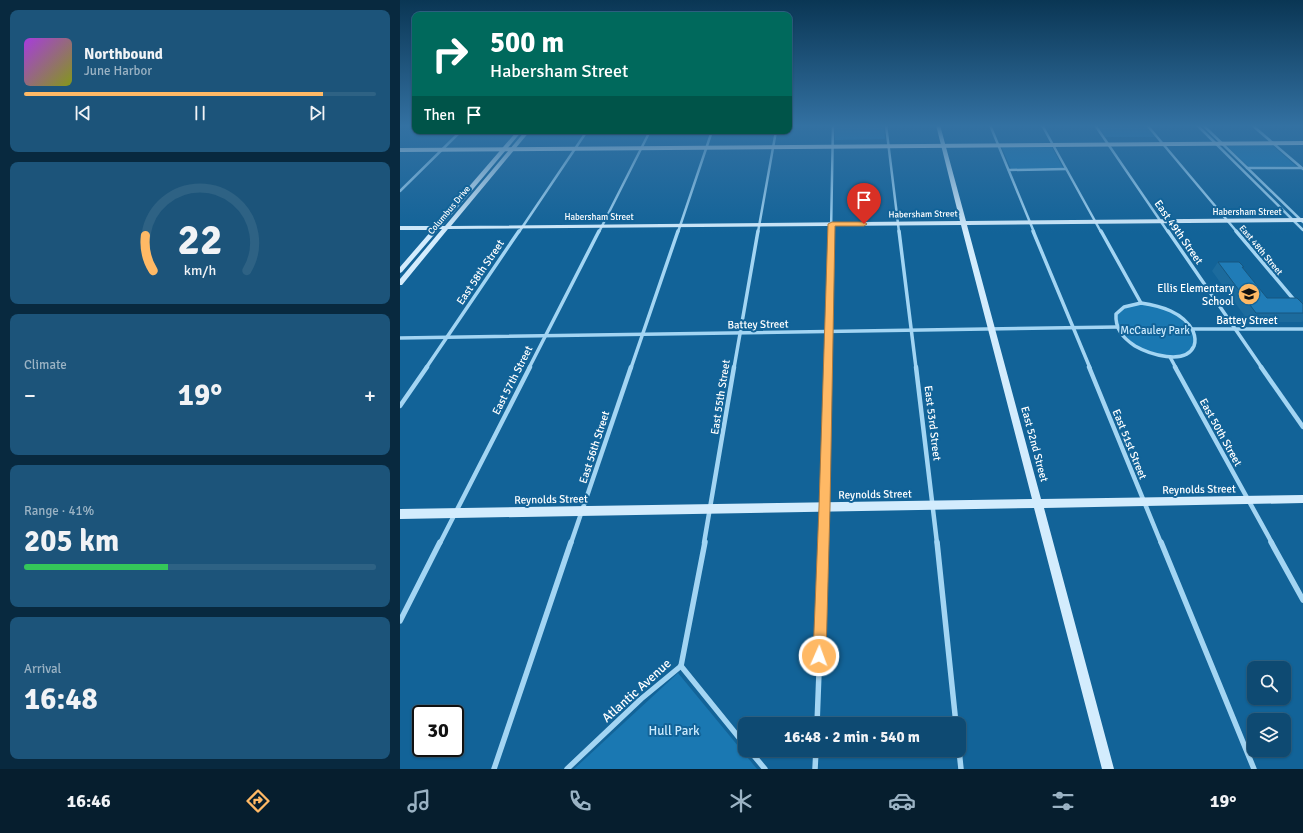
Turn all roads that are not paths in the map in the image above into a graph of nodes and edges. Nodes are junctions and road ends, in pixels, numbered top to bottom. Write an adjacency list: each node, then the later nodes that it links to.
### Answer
1 (431, 161): 22 (street)
2 (497, 161): 35 (street, Columbus Drive)
3 (499, 161): 36 (street, Columbus Drive)
4 (567, 161): 37 (street, East 58th Street)
5 (634, 161): 33 (street, East 57th Street)
6 (702, 161): 34 (street, East 56th Street)
7 (771, 161): 32 (street, East 55th Street)
8 (833, 161): 30 (street)
9 (890, 161): 31 (street, East 53rd Street)
10 (946, 161): 28 (street, East 52nd Street)
11 (1005, 161): 21 (street, East 51st Street)
12 (1061, 161): 19 (street)
13 (1120, 161): 24 (street, East 49th Street)
14 (1177, 161): 25 (street, East 48th Street)
15 (1235, 161): 23 (street)
16 (1239, 161): 18 (street)
17 (1292, 161): 20 (street)
18 (1247, 168): 20 (street); 26 (street)
19 (1066, 169): 21 (street); 27 (street)
20 (1302, 169)
21 (1009, 170): 29 (street, East 51st Street)
22 (400, 191)
23 (1293, 220): 25 (street, Habersham Street); 26 (street, Habersham Street); 39 (street)
24 (1162, 221): 25 (street, Habersham Street); 27 (street, Habersham Street); 48 (street, East 49th Street)
25 (1227, 221): 43 (street, East 48th Street)
26 (1302, 221)
27 (1096, 222): 29 (street, Habersham Street); 42 (street)
28 (963, 223): 29 (street, Habersham Street); 31 (street, Habersham Street); 47 (street, East 52nd Street)
29 (1029, 223): 45 (street, East 51st Street)
30 (832, 224): 31 (street, Habersham Street); 32 (street, Habersham Street); 51 (street)
31 (899, 224): 50 (street, East 53rd Street)
32 (759, 225): 34 (street, Habersham Street); 52 (street, East 55th Street)
33 (601, 226): 34 (street, Habersham Street); 37 (street, Habersham Street); 54 (street, East 57th Street)
34 (679, 226): 53 (street, East 56th Street)
35 (437, 227): 36 (street, Habersham Street); 38 (street, Habersham Street); 40 (street, Columbus Drive)
36 (447, 227): 37 (street, Habersham Street); 41 (street, Columbus Drive)
37 (522, 227): 56 (street, East 58th Street)
38 (400, 228)
39 (1303, 230)
40 (400, 271)
41 (400, 282)
42 (1141, 303): 44 (street); 46 (street)
43 (1298, 305)
44 (1117, 327): 45 (street, Battey Street); 57 (street)
45 (1072, 328): 47 (street, Battey Street); 62 (street, East 51st Street)
46 (1192, 328): 48 (street, Battey Street); 57 (street)
47 (992, 329): 50 (street, Battey Street); 63 (street, East 52nd Street)
48 (1235, 329): 49 (street, Battey Street); 59 (street, East 49th Street)
49 (1303, 329)
50 (911, 330): 51 (street, Battey Street); 64 (street, East 53rd Street)
51 (828, 332): 52 (street, Battey Street); 65 (street)
52 (740, 333): 53 (street, Battey Street); 66 (street, East 55th Street)
53 (642, 335): 54 (street, Battey Street); 67 (street, East 56th Street)
54 (545, 336): 56 (street, Battey Street); 68 (street, East 57th Street)
55 (400, 338): 56 (street, Battey Street)
56 (447, 338): 58 (street, East 58th Street)
57 (1170, 357): 61 (street, East 50th Street)
58 (400, 406)
59 (1303, 427)
60 (1303, 499): 61 (street, Reynolds Street)
61 (1248, 500): 62 (street, Reynolds Street); 70 (street, East 50th Street)
62 (1144, 502): 63 (street, Reynolds Street); 85 (street, East 51st Street)
63 (1038, 504): 64 (street, Reynolds Street); 84 (street, East 52nd Street)
64 (933, 505): 65 (street, Reynolds Street); 74 (street, East 53rd Street)
65 (825, 507): 66 (street, Reynolds Street); 73 (street)
66 (711, 509): 67 (street, Reynolds Street); 72 (street, East 55th Street)
67 (583, 510): 68 (street, Reynolds Street); 79 (street, East 56th Street)
68 (455, 513): 69 (street, Reynolds Street); 71 (street, East 57th Street)
69 (400, 514)
70 (1303, 600)
71 (400, 621)
72 (681, 666): 75 (street, Atlantic Avenue); 80 (street, Atlantic Avenue)
73 (817, 717)
74 (955, 717)
75 (738, 735)
76 (755, 757): 81 (street)
77 (816, 757): 82 (street)
78 (960, 757): 83 (street)
79 (494, 769)
80 (567, 769)
81 (765, 769)
82 (815, 769)
83 (961, 769)
84 (1108, 769)
85 (1254, 769)

